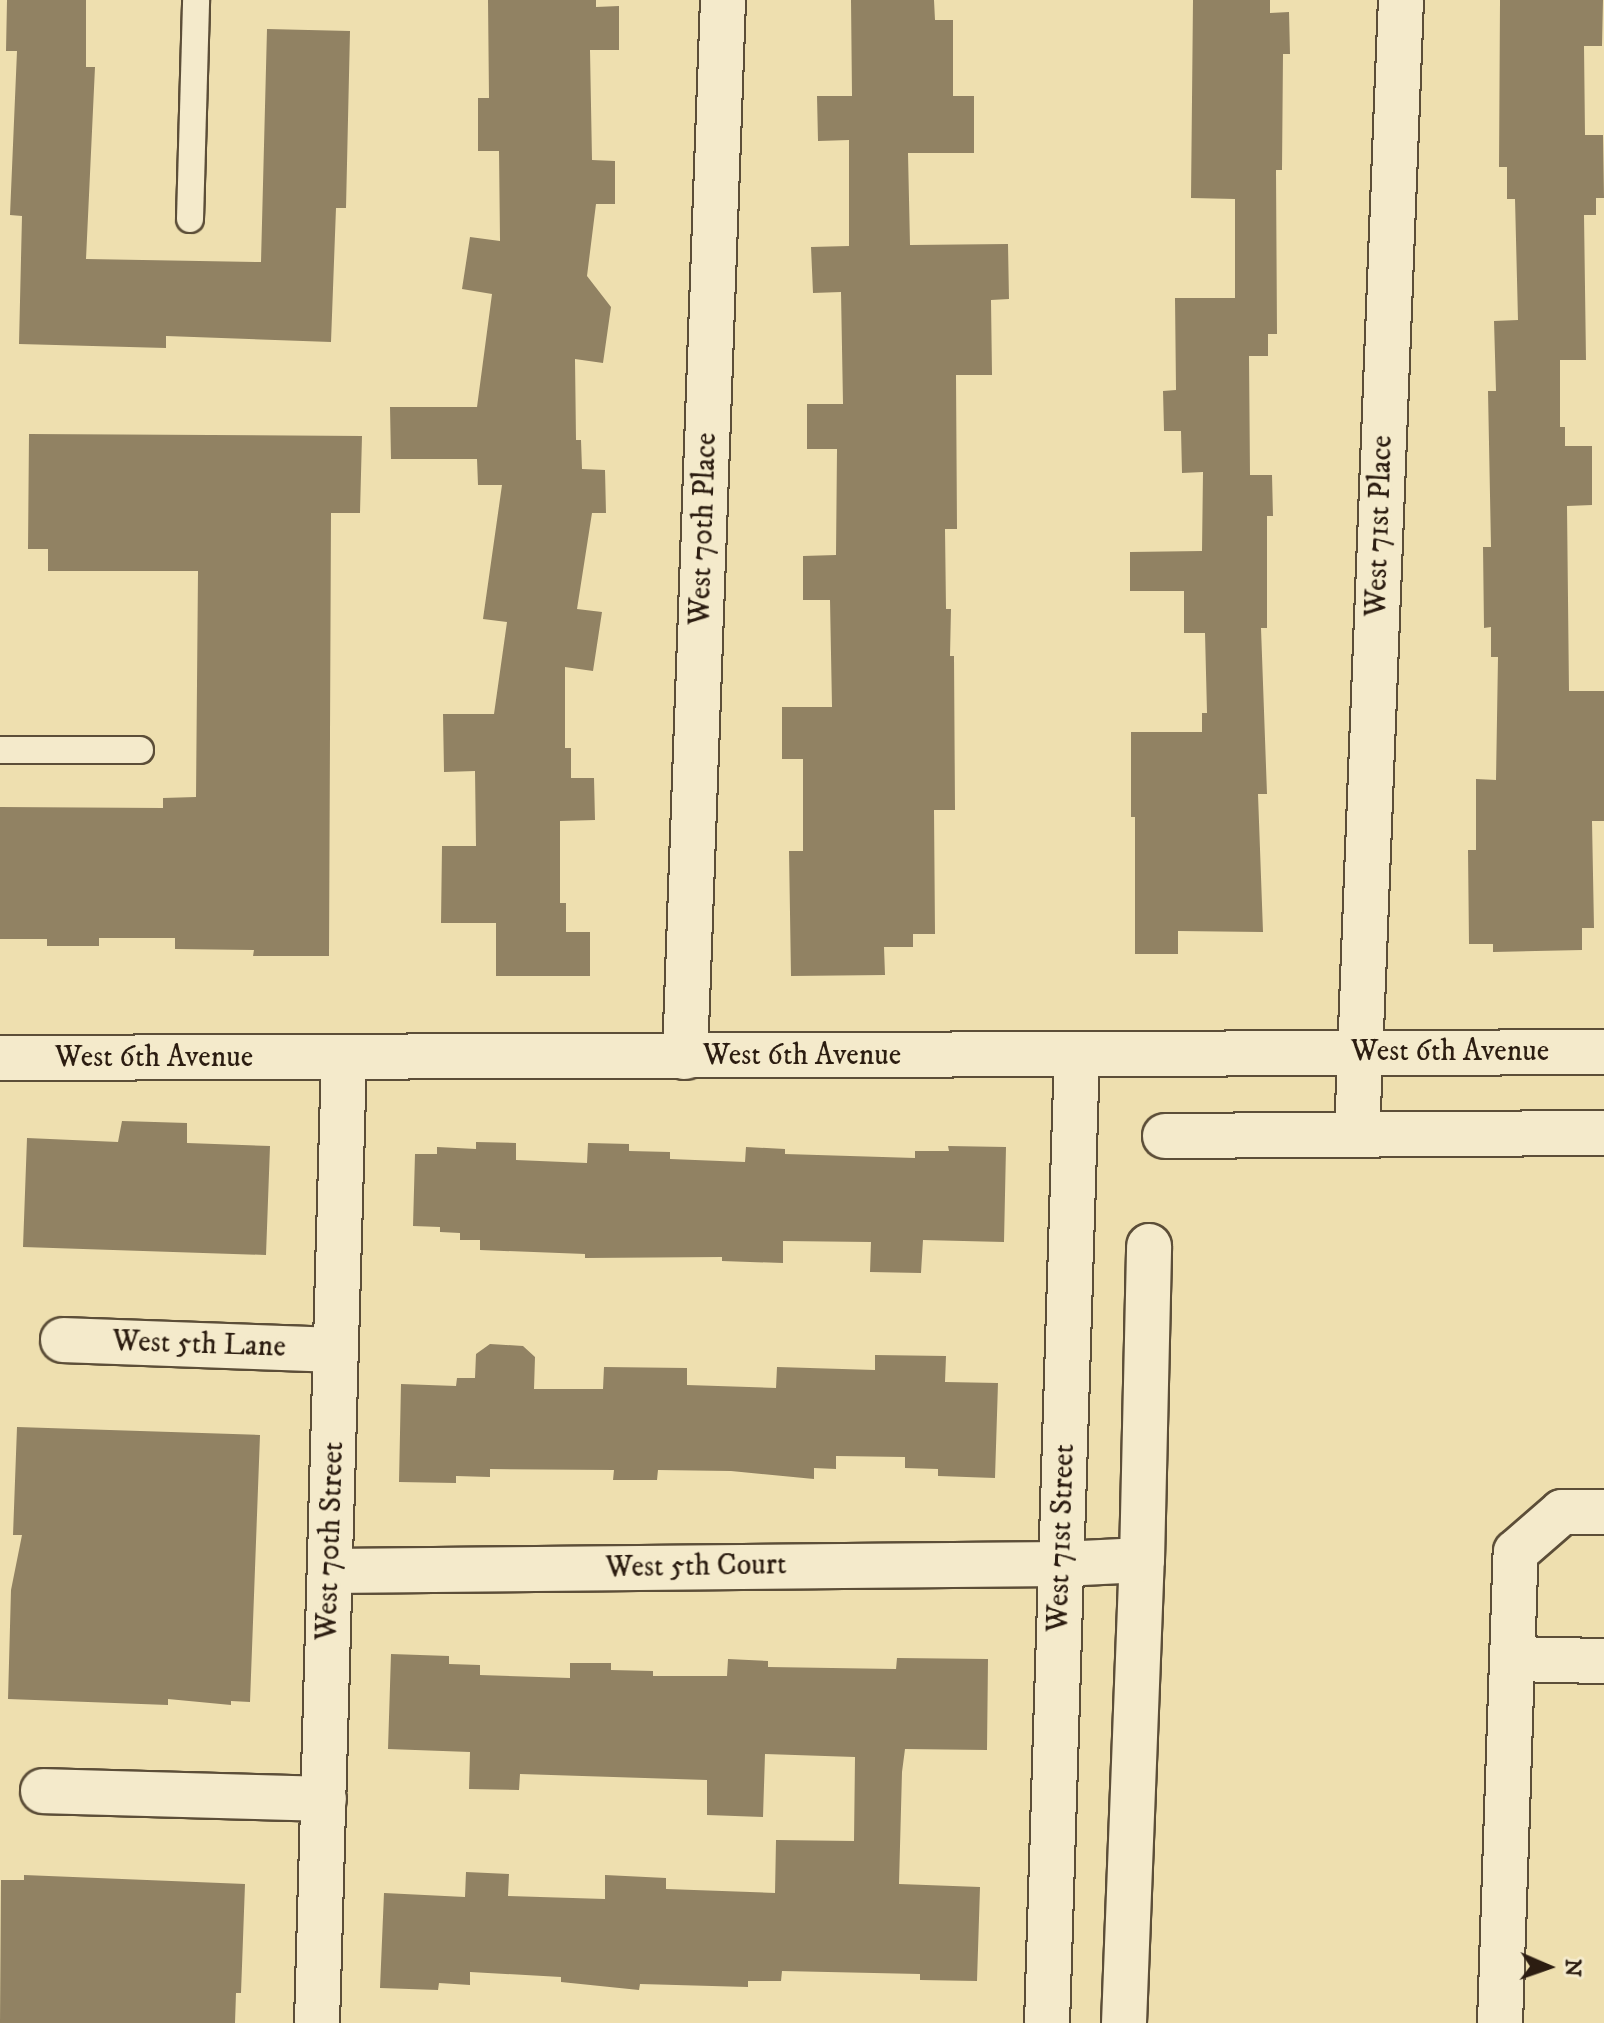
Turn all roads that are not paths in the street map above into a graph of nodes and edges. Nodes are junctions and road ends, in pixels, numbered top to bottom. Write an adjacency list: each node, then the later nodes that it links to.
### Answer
1 (196, 0): 4 (lane)
2 (723, 0): 10 (street, West 70th Place)
3 (1401, 0): 7 (street, West 71st Place)
4 (190, 219)
5 (0, 750): 6 (lane)
6 (140, 750)
7 (1360, 1052): 8 (street, West 6th Avenue); 9 (street, West 6th Avenue); 14 (street, West 71st Place)
8 (1604, 1052)
9 (1077, 1054): 10 (street, West 6th Avenue); 21 (street, West 71st Street)
10 (685, 1057): 12 (street, West 6th Avenue)
11 (0, 1058): 12 (street, West 6th Avenue)
12 (344, 1059): 18 (street, West 70th Street)
13 (1604, 1133): 14 (street)
14 (1357, 1134): 15 (street)
15 (1165, 1136)
16 (1149, 1246): 20 (street)
17 (63, 1340): 18 (street, West 5th Lane)
18 (336, 1350): 22 (street, West 70th Street)
19 (1604, 1512): 23 (street)
20 (1142, 1560): 21 (street, West 5th Court); 29 (street)
21 (1062, 1564): 22 (street, West 5th Court); 28 (street, West 71st Street)
22 (330, 1571): 26 (street, West 70th Street)
23 (1513, 1659): 24 (street); 30 (street)
24 (1604, 1661)
25 (43, 1791): 26 (street)
26 (324, 1799): 27 (street, West 70th Street)
27 (317, 2023)
28 (1047, 2023)
29 (1124, 2023)
30 (1500, 2023)

